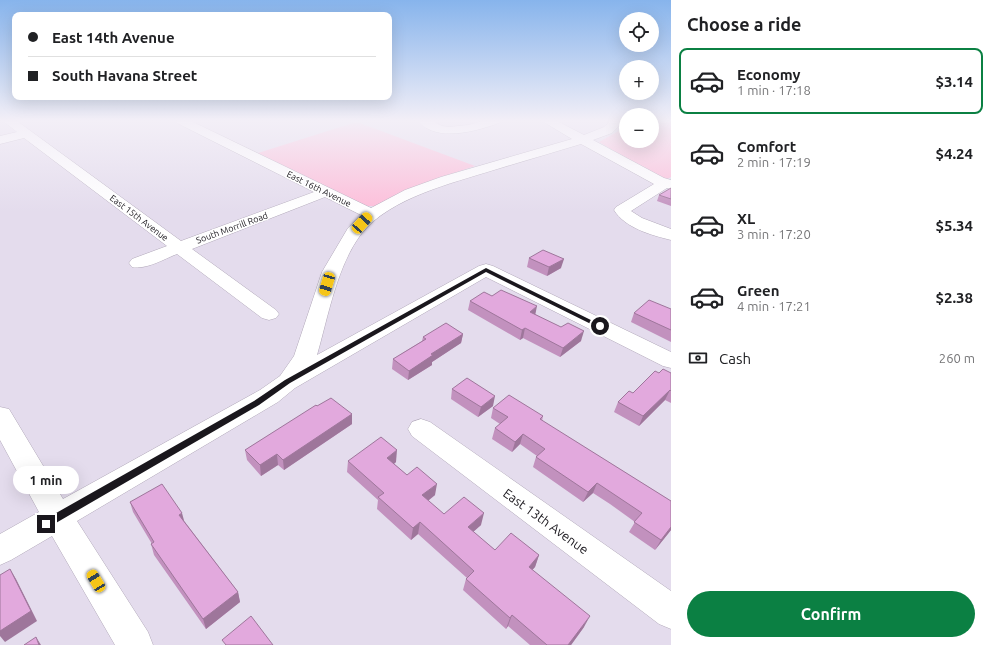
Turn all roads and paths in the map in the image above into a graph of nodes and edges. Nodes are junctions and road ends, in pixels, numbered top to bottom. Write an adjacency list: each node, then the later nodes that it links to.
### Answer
1 (49, 151): 9 (street, East 15th Avenue)
2 (242, 151): 6 (street, East 16th Avenue)
3 (543, 151): 7 (street)
4 (606, 151): 5 (street)
5 (668, 184): 8 (street)
6 (326, 192): 7 (street, East 16th Avenue); 9 (street, South Morrill Road)
7 (371, 214): 13 (street)
8 (671, 235)
9 (178, 248): 10 (street, South Morrill Road); 11 (street, East 15th Avenue)
10 (138, 263)
11 (269, 314)
12 (671, 361): 13 (street)
13 (287, 382): 16 (street)
14 (0, 416): 16 (street)
15 (421, 429): 18 (street, East 13th Avenue)
16 (57, 517): 17 (street); 19 (street)
17 (0, 550)
18 (671, 612)
19 (135, 645)

